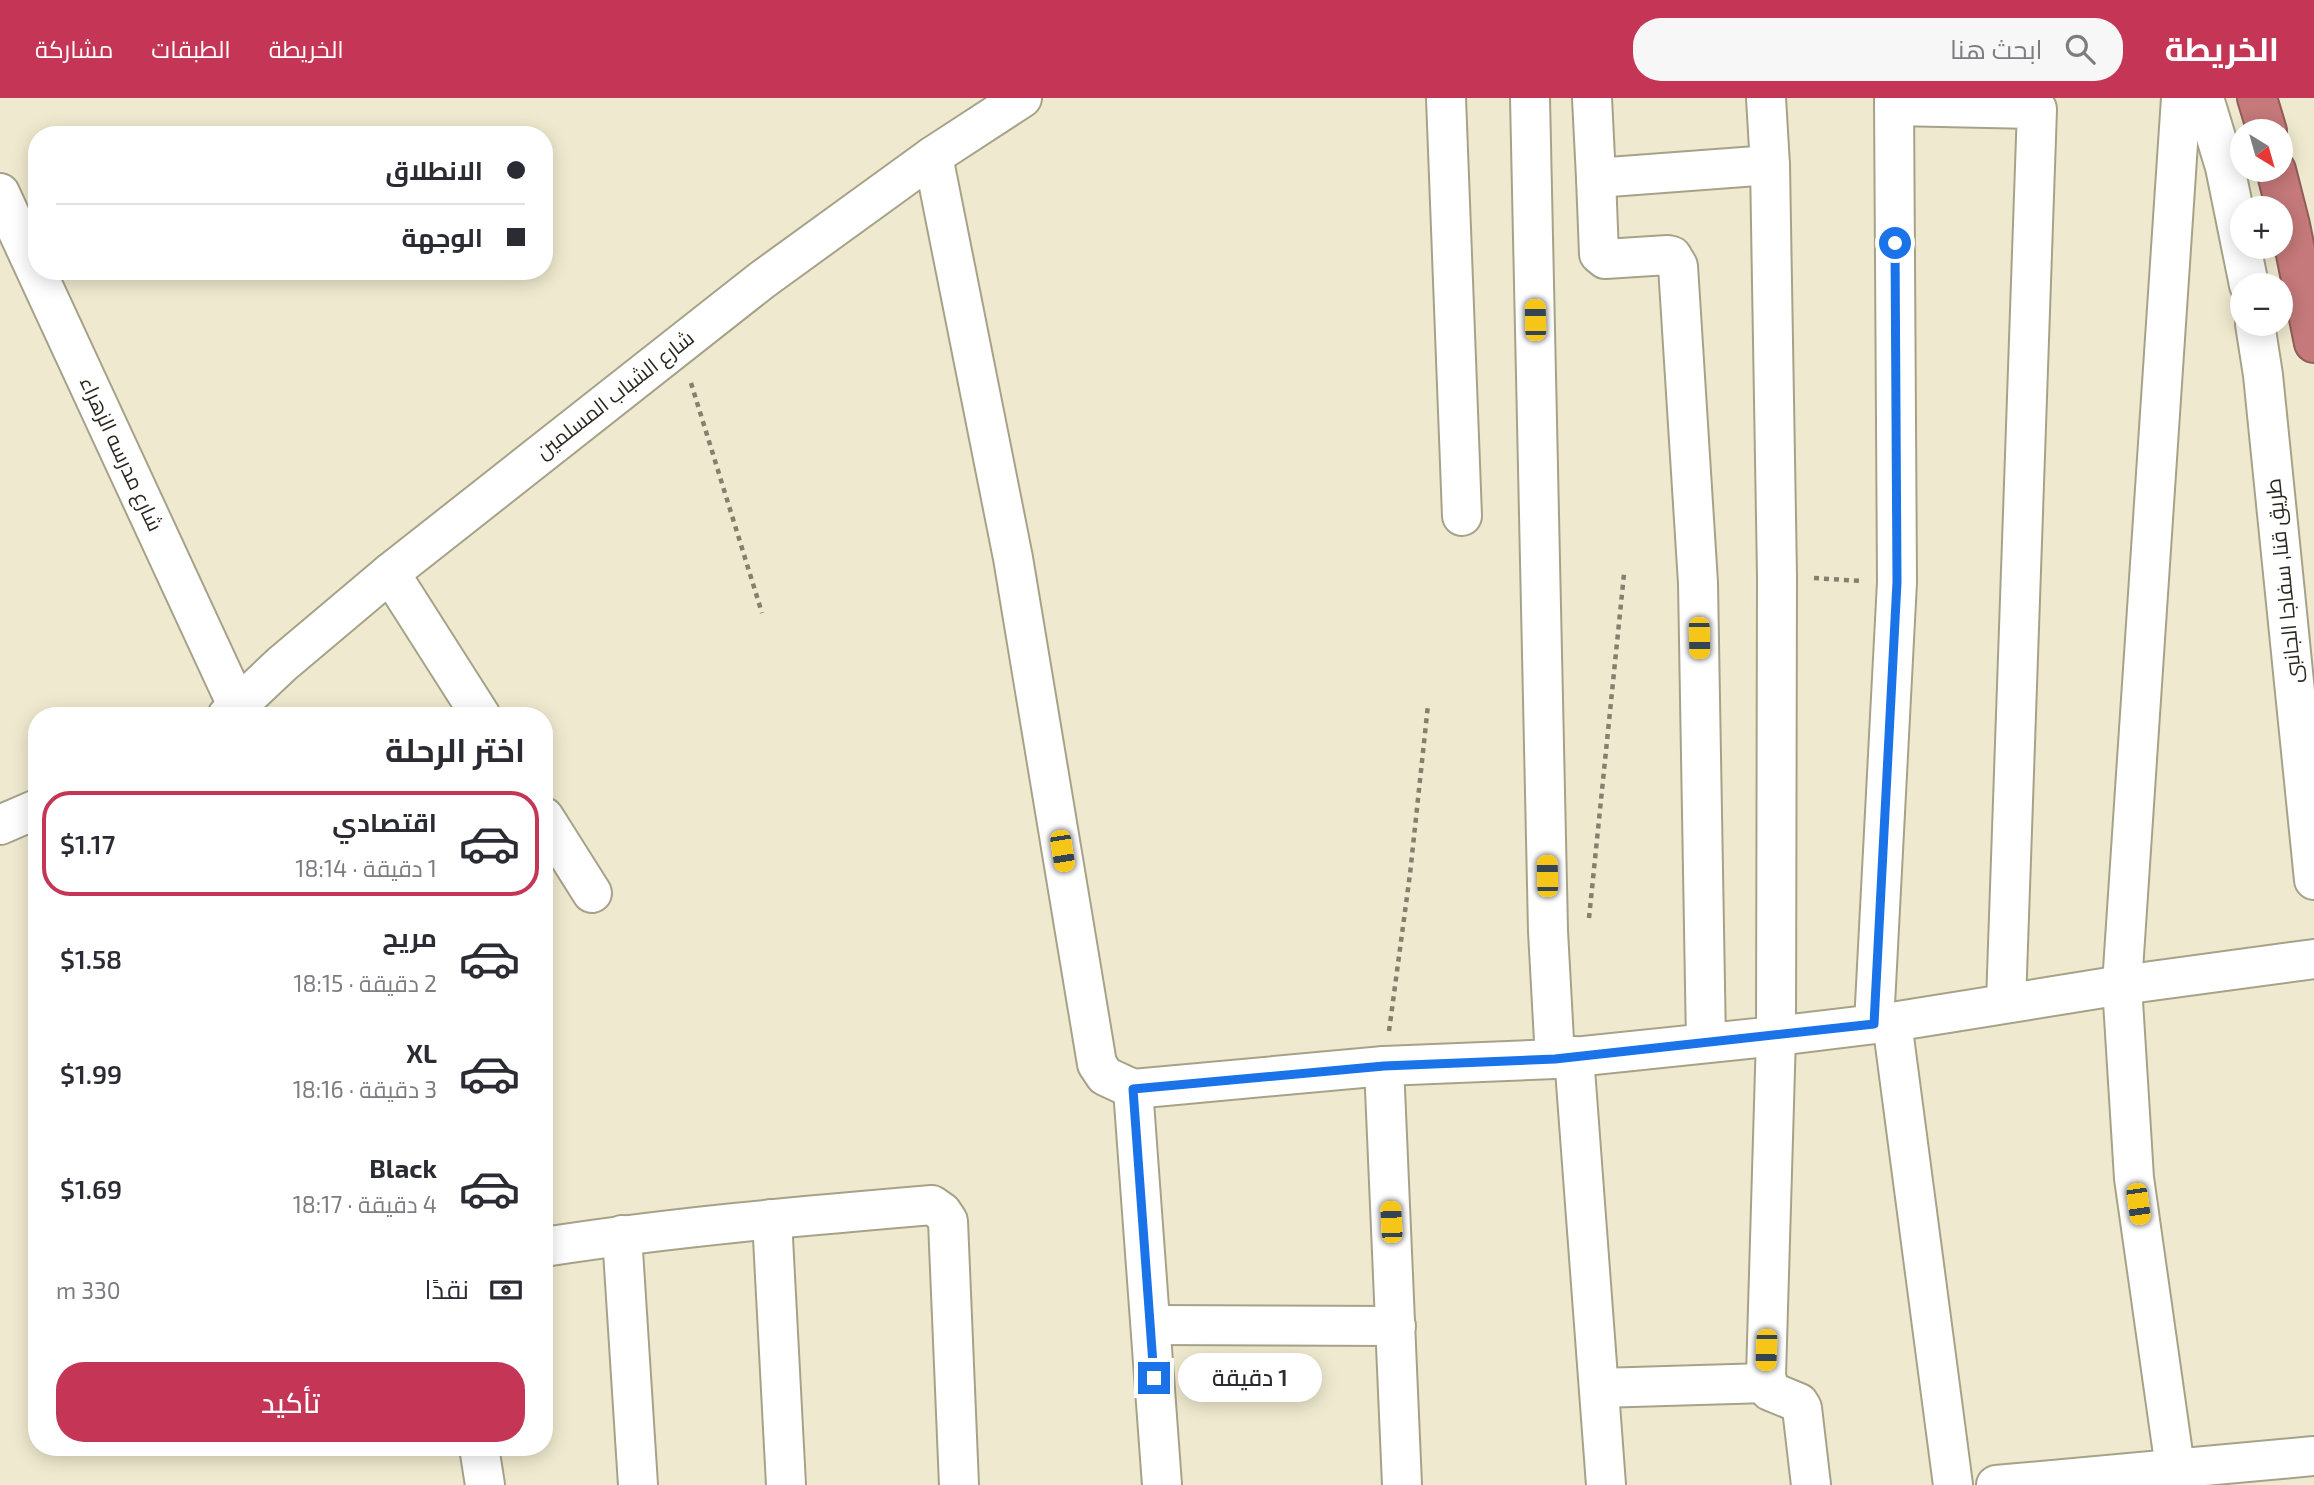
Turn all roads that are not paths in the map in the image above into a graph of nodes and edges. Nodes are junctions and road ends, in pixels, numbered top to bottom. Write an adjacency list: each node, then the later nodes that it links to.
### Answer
1 (1022, 98): 12 (street, شارع الشباب المسلمين)
2 (1446, 98): 22 (street)
3 (1530, 98): 38 (street)
4 (1592, 98): 14 (street)
5 (1766, 98): 13 (street)
6 (2181, 98): 33 (street)
7 (2204, 98): 18 (street)
8 (2257, 98): 11 (highway)
9 (1894, 102): 10 (street); 35 (street)
10 (2037, 103): 34 (street)
11 (2263, 119)
12 (933, 156): 23 (street, شارع الشباب المسلمين); 40 (street)
13 (1770, 165): 14 (street); 36 (street)
14 (1596, 178): 37 (street)
15 (2279, 182): 21 (highway)
16 (0, 193): 17 (street, شارع مدرسه الزهراء)
17 (28, 255)
18 (2247, 273)
19 (39, 280): 24 (street, شارع مدرسه الزهراء)
20 (2257, 336): 30 (street, طريق قنا, سفاجا الجانبى)
21 (2314, 343)
22 (1462, 516)
23 (390, 573): 25 (street, شارع الشباب المسلمين); 26 (street)
24 (232, 707)
25 (241, 707)
26 (475, 707)
27 (28, 813): 28 (street)
28 (0, 825)
29 (553, 831): 31 (street)
30 (2314, 880)
31 (592, 893)
32 (2314, 959): 33 (street)
33 (2122, 985): 34 (street); 50 (street)
34 (2006, 1003): 35 (street)
35 (1883, 1023): 36 (street); 59 (street)
36 (1776, 1036): 37 (street); 46 (street)
37 (1706, 1043): 38 (street)
38 (1565, 1058): 39 (street); 47 (street)
39 (1384, 1066): 40 (street); 45 (street)
40 (1133, 1089): 44 (street)
41 (772, 1219): 42 (street); 53 (street); 54 (street)
42 (622, 1235): 43 (street); 52 (street)
43 (553, 1246)
44 (1151, 1325): 45 (street); 55 (street)
45 (1396, 1326): 56 (street)
46 (1767, 1383): 47 (street); 58 (street)
47 (1599, 1388): 57 (street)
48 (480, 1456): 51 (street)
49 (2314, 1456): 50 (street)
50 (2175, 1468): 60 (street)
51 (485, 1485)
52 (638, 1485)
53 (786, 1485)
54 (959, 1485)
55 (1161, 1485)
56 (1402, 1485)
57 (1606, 1485)
58 (1811, 1485)
59 (1953, 1485)
60 (1996, 1485)

